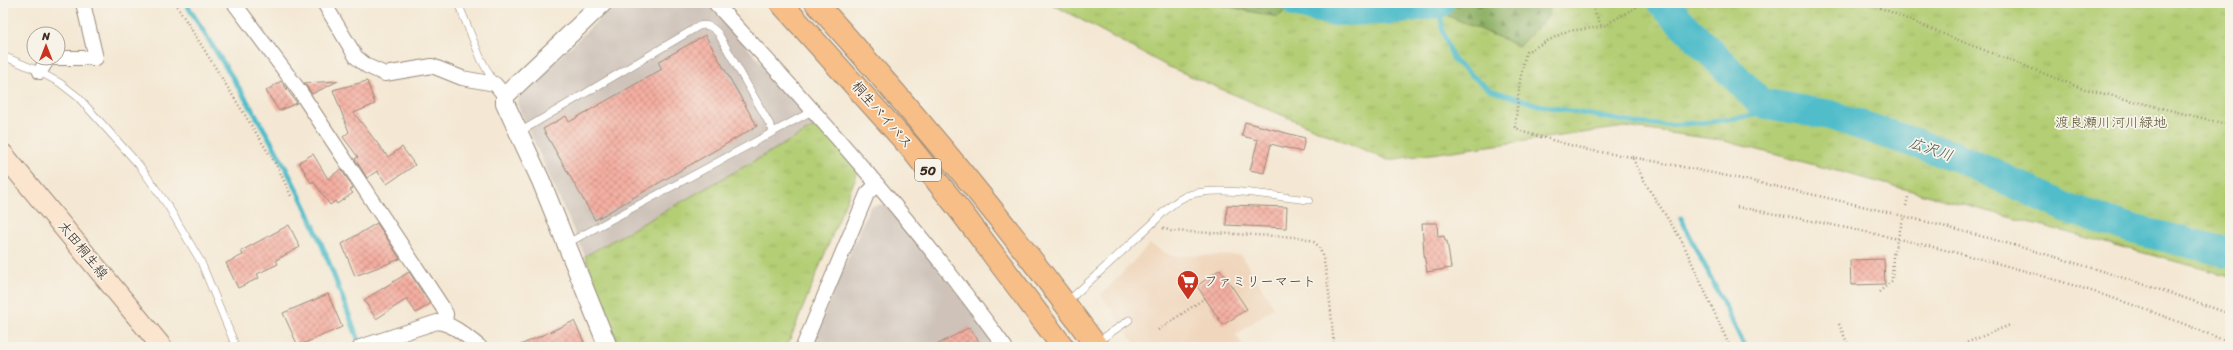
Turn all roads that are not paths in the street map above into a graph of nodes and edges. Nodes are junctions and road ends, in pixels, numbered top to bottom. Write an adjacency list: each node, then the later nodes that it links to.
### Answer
1 (83, 3): 10 (street)
2 (234, 3): 21 (street)
3 (324, 3): 11 (street)
4 (458, 3): 11 (lane)
5 (603, 3): 11 (street)
6 (715, 3): 12 (street)
7 (781, 3): 30 (highway, 桐生バイパス / 50)
8 (816, 3): 19 (highway, 桐生バイパス / 50)
9 (3, 56): 10 (lane)
10 (40, 72): 25 (lane)
11 (500, 90): 14 (street)
12 (814, 110): 13 (lane); 16 (street)
13 (774, 132): 14 (lane); 18 (lane)
14 (518, 133): 18 (street)
15 (3, 154): 24 (main road, 太田桐生線)
16 (877, 184): 28 (street); 29 (street)
17 (1309, 200): 19 (lane)
18 (566, 244): 27 (street)
19 (1064, 304): 23 (highway, 桐生バイパス / 50)
20 (1129, 320): 23 (lane)
21 (444, 323): 22 (street); 26 (street)
22 (368, 345)
23 (1096, 345)
24 (162, 347)
25 (236, 347)
26 (480, 347)
27 (608, 347)
28 (803, 347)
29 (1005, 347)
30 (1063, 347)

